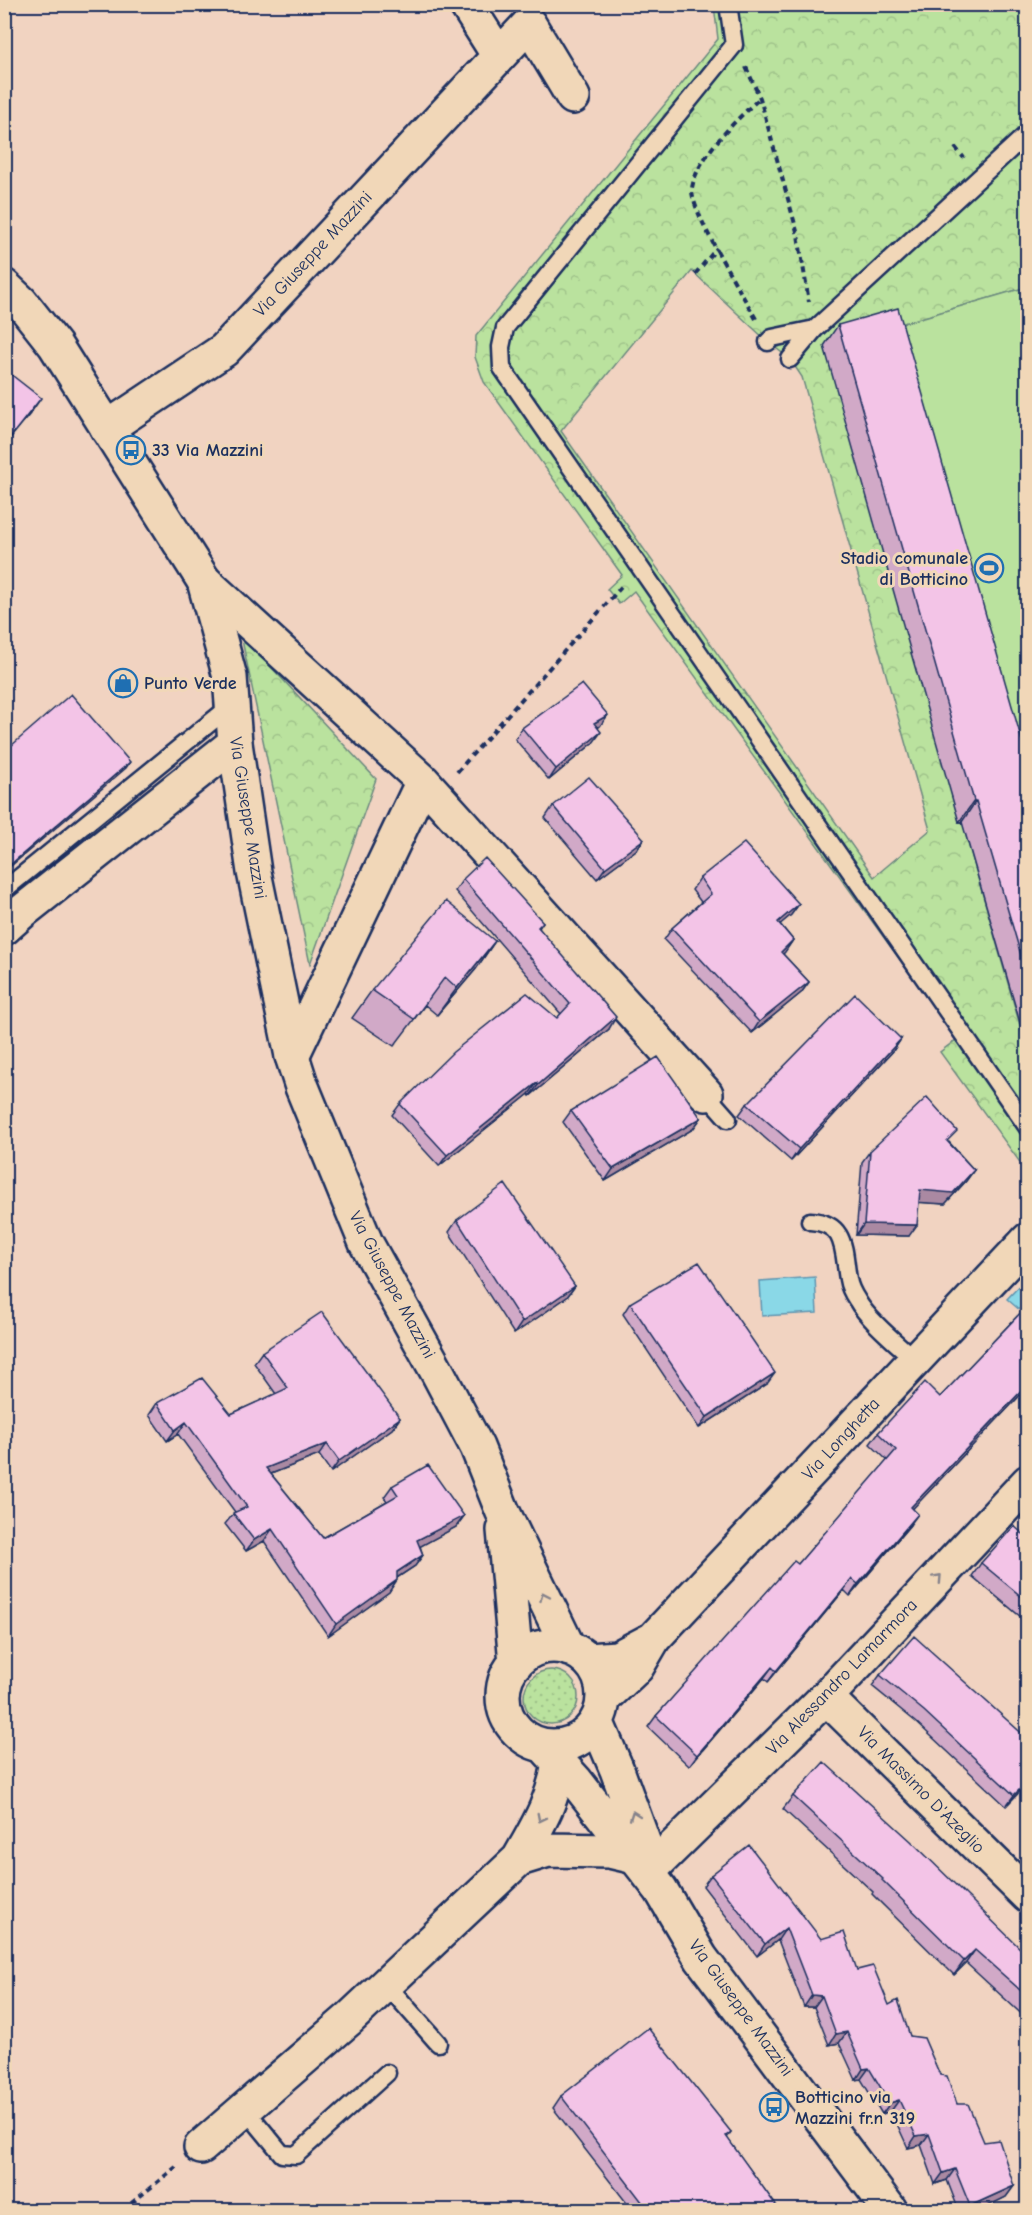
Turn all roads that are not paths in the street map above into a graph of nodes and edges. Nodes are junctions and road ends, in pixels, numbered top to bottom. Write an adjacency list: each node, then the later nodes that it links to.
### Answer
1 (466, 4): 3 (street)
2 (728, 4): 18 (lane)
3 (499, 56): 4 (street, Via Giuseppe Mazzini); 8 (street, Via Giuseppe Mazzini)
4 (573, 97)
5 (1028, 133): 7 (lane)
6 (4, 286): 8 (street, Via Giuseppe Mazzini)
7 (815, 329): 7 (lane)
8 (107, 428): 9 (street, Via Giuseppe Mazzini)
9 (204, 581): 10 (street, Via Giuseppe Mazzini); 12 (street, Via Giuseppe Mazzini)
10 (232, 705): 11 (street, Via Giuseppe Mazzini); 13 (lane)
11 (235, 743): 14 (street); 15 (street, Via Giuseppe Mazzini)
12 (430, 788): 15 (street); 16 (street, Via Giuseppe Mazzini)
13 (4, 890)
14 (4, 928)
15 (292, 1056): 23 (street, Via Giuseppe Mazzini)
16 (706, 1094): 17 (lane)
17 (728, 1119)
18 (1028, 1128)
19 (810, 1221): 21 (lane)
20 (1028, 1240): 21 (street, Via Longhetta)
21 (915, 1360): 24 (street, Via Longhetta)
22 (1023, 1497): 27 (street, Via Alessandro Lamarmora, one-way to 22)
23 (502, 1510): 25 (street, Via Giuseppe Mazzini, one-way to 23); 26 (street, Via Giuseppe Mazzini)
24 (654, 1638): 25 (street, Via Longhetta); 28 (street, Via Longhetta)
25 (579, 1654): 26 (street); 28 (street, Via Giuseppe Mazzini)
26 (516, 1663): 29 (street, Via Giuseppe Mazzini)
27 (826, 1697): 31 (street, Via Alessandro Lamarmora); 32 (street, Via Massimo D'Azeglio)
28 (600, 1710): 29 (street); 31 (street, Via Giuseppe Mazzini, one-way to 28)
29 (551, 1754): 30 (street, one-way to 30); 31 (street, Via Giuseppe Mazzini)
30 (519, 1859): 31 (street); 33 (street)
31 (650, 1871): 38 (street, Via Giuseppe Mazzini)
32 (1023, 1885)
33 (386, 1983): 34 (lane); 36 (street)
34 (438, 2043)
35 (387, 2073): 36 (lane)
36 (245, 2109): 37 (street)
37 (201, 2147)
38 (890, 2211)

